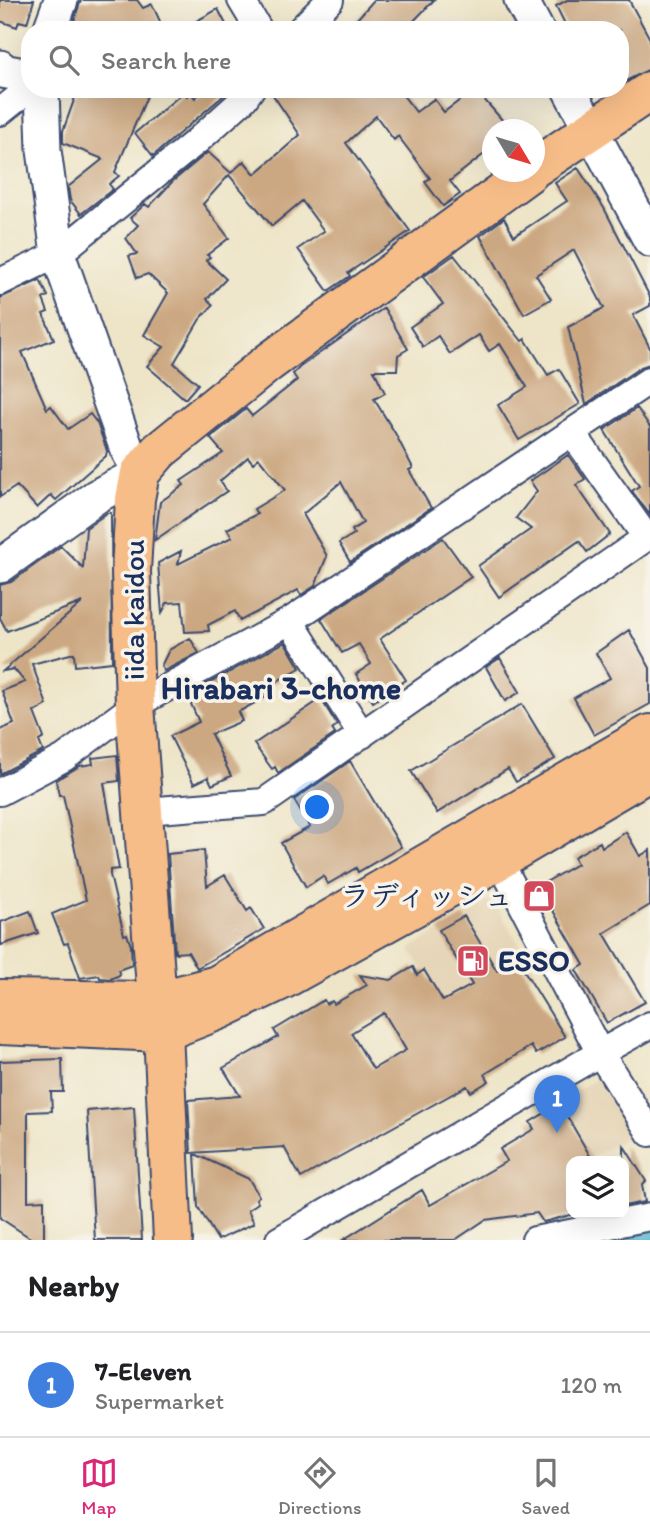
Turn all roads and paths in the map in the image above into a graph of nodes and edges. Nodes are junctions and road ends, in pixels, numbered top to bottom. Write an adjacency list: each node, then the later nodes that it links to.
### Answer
1 (61, 0): 5 (street)
2 (241, 0): 6 (street)
3 (330, 0): 7 (street)
4 (521, 0): 8 (street)
5 (53, 21)
6 (254, 21)
7 (309, 21)
8 (532, 21)
9 (0, 67): 10 (street)
10 (21, 74)
11 (650, 91): 17 (main road)
12 (21, 96): 16 (street)
13 (42, 98): 21 (street)
14 (245, 98): 21 (street)
15 (574, 98): 17 (street)
16 (0, 112)
17 (590, 129): 18 (main road); 20 (street)
18 (545, 160)
19 (516, 182): 25 (main road)
20 (650, 240)
21 (58, 254): 22 (street); 25 (street)
22 (0, 282)
23 (650, 380): 24 (street)
24 (573, 434): 26 (street); 28 (street)
25 (140, 473): 27 (street); 29 (main road, iida kaidou)
26 (648, 536): 31 (street)
27 (0, 566)
28 (290, 621): 29 (street); 31 (street)
29 (135, 705): 33 (street); 34 (main road, iida kaidou)
30 (650, 734): 37 (main road)
31 (362, 735): 34 (street)
32 (650, 771): 35 (main road)
33 (0, 792)
34 (144, 811): 37 (main road, iida kaidou)
35 (499, 860): 37 (main road); 40 (street)
36 (0, 999): 37 (main road)
37 (160, 1016): 38 (main road); 43 (main road, iida kaidou)
38 (0, 1025)
39 (650, 1025): 40 (street)
40 (600, 1053): 41 (street); 44 (street)
41 (650, 1133)
42 (650, 1217): 45 (street)
43 (173, 1240)
44 (279, 1240)
45 (535, 1240)

